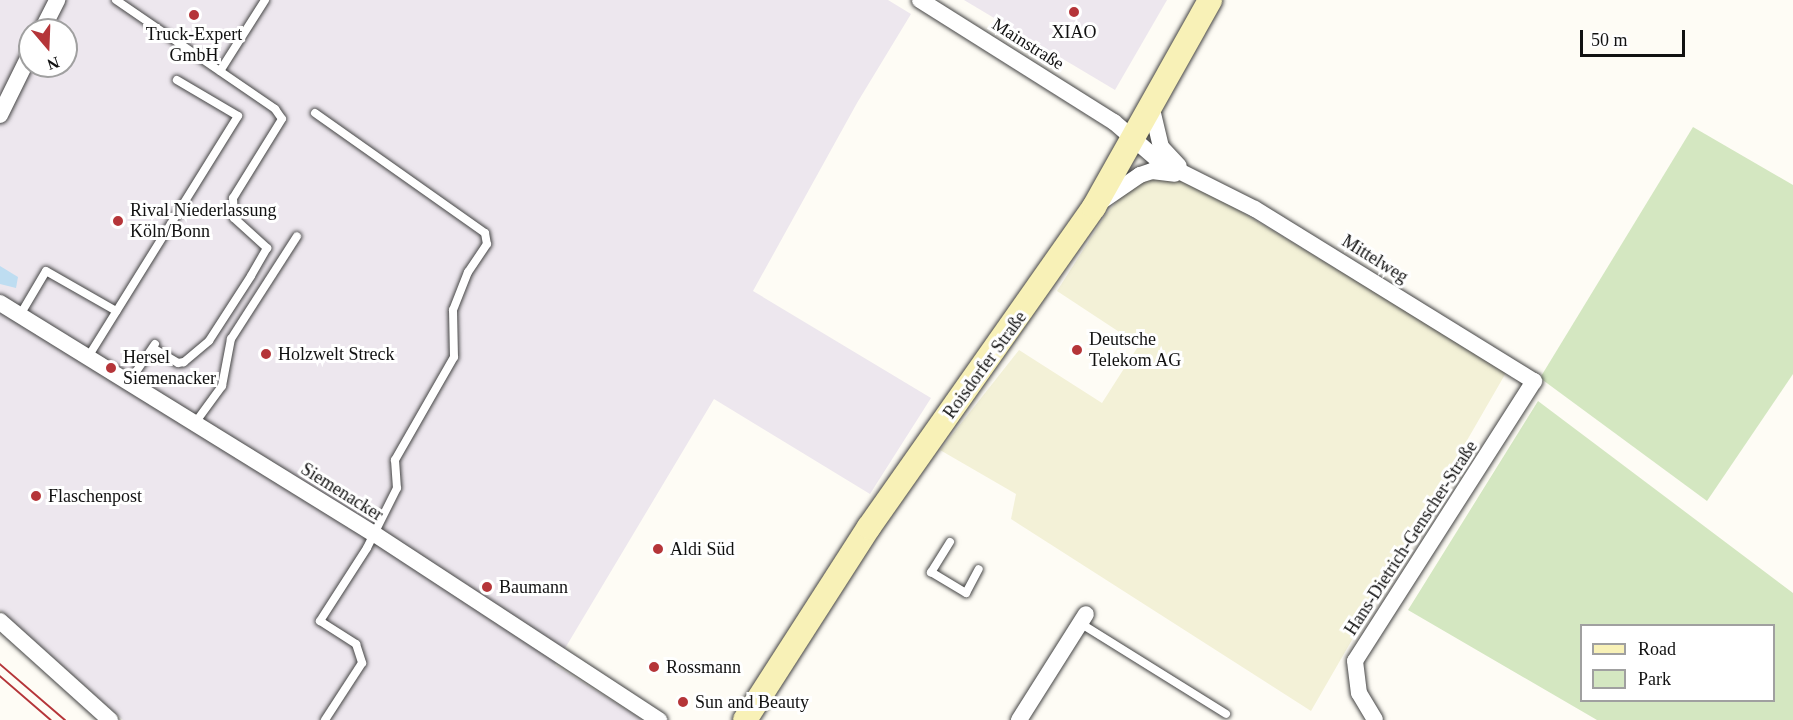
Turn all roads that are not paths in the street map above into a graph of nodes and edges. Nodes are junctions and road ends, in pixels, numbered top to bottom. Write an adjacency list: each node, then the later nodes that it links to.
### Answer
1 (57, 0): 6 (street)
2 (117, 0): 7 (lane)
3 (265, 0): 7 (lane)
4 (920, 0): 13 (street, Mainstraße)
5 (1210, 0): 10 (main road, Roisdorfer Straße)
6 (48, 18)
7 (220, 71): 23 (lane)
8 (18, 78): 12 (street)
9 (177, 80): 19 (lane)
10 (1151, 105): 14 (main road, Roisdorfer Straße); 15 (street, Mittelweg)
11 (315, 113): 25 (lane)
12 (0, 116)
13 (1114, 122): 14 (street, Mittelweg)
14 (1134, 138): 15 (street, Mittelweg); 16 (main road, Roisdorfer Straße)
15 (1190, 178): 16 (street, Mittelweg); 22 (street, Mittelweg)
16 (1094, 207): 34 (main road, Roisdorfer Straße)
17 (297, 236): 24 (lane)
18 (0, 303): 20 (street, Siemenacker)
19 (116, 311): 20 (lane); 21 (lane)
20 (20, 315): 21 (street, Siemenacker)
21 (87, 357): 23 (street, Siemenacker)
22 (1534, 381): 36 (street, Hans-Dietrich-Genscher-Straße)
23 (129, 382): 24 (street, Siemenacker)
24 (195, 423): 25 (street, Siemenacker)
25 (372, 533): 32 (lane); 33 (street, Siemenacker)
26 (950, 542): 27 (lane)
27 (979, 569)
28 (1083, 618): 30 (lane); 35 (street)
29 (0, 621): 31 (street)
30 (1226, 714)
31 (110, 720)
32 (325, 720)
33 (659, 720)
34 (745, 720)
35 (1019, 720)
36 (1375, 720)

